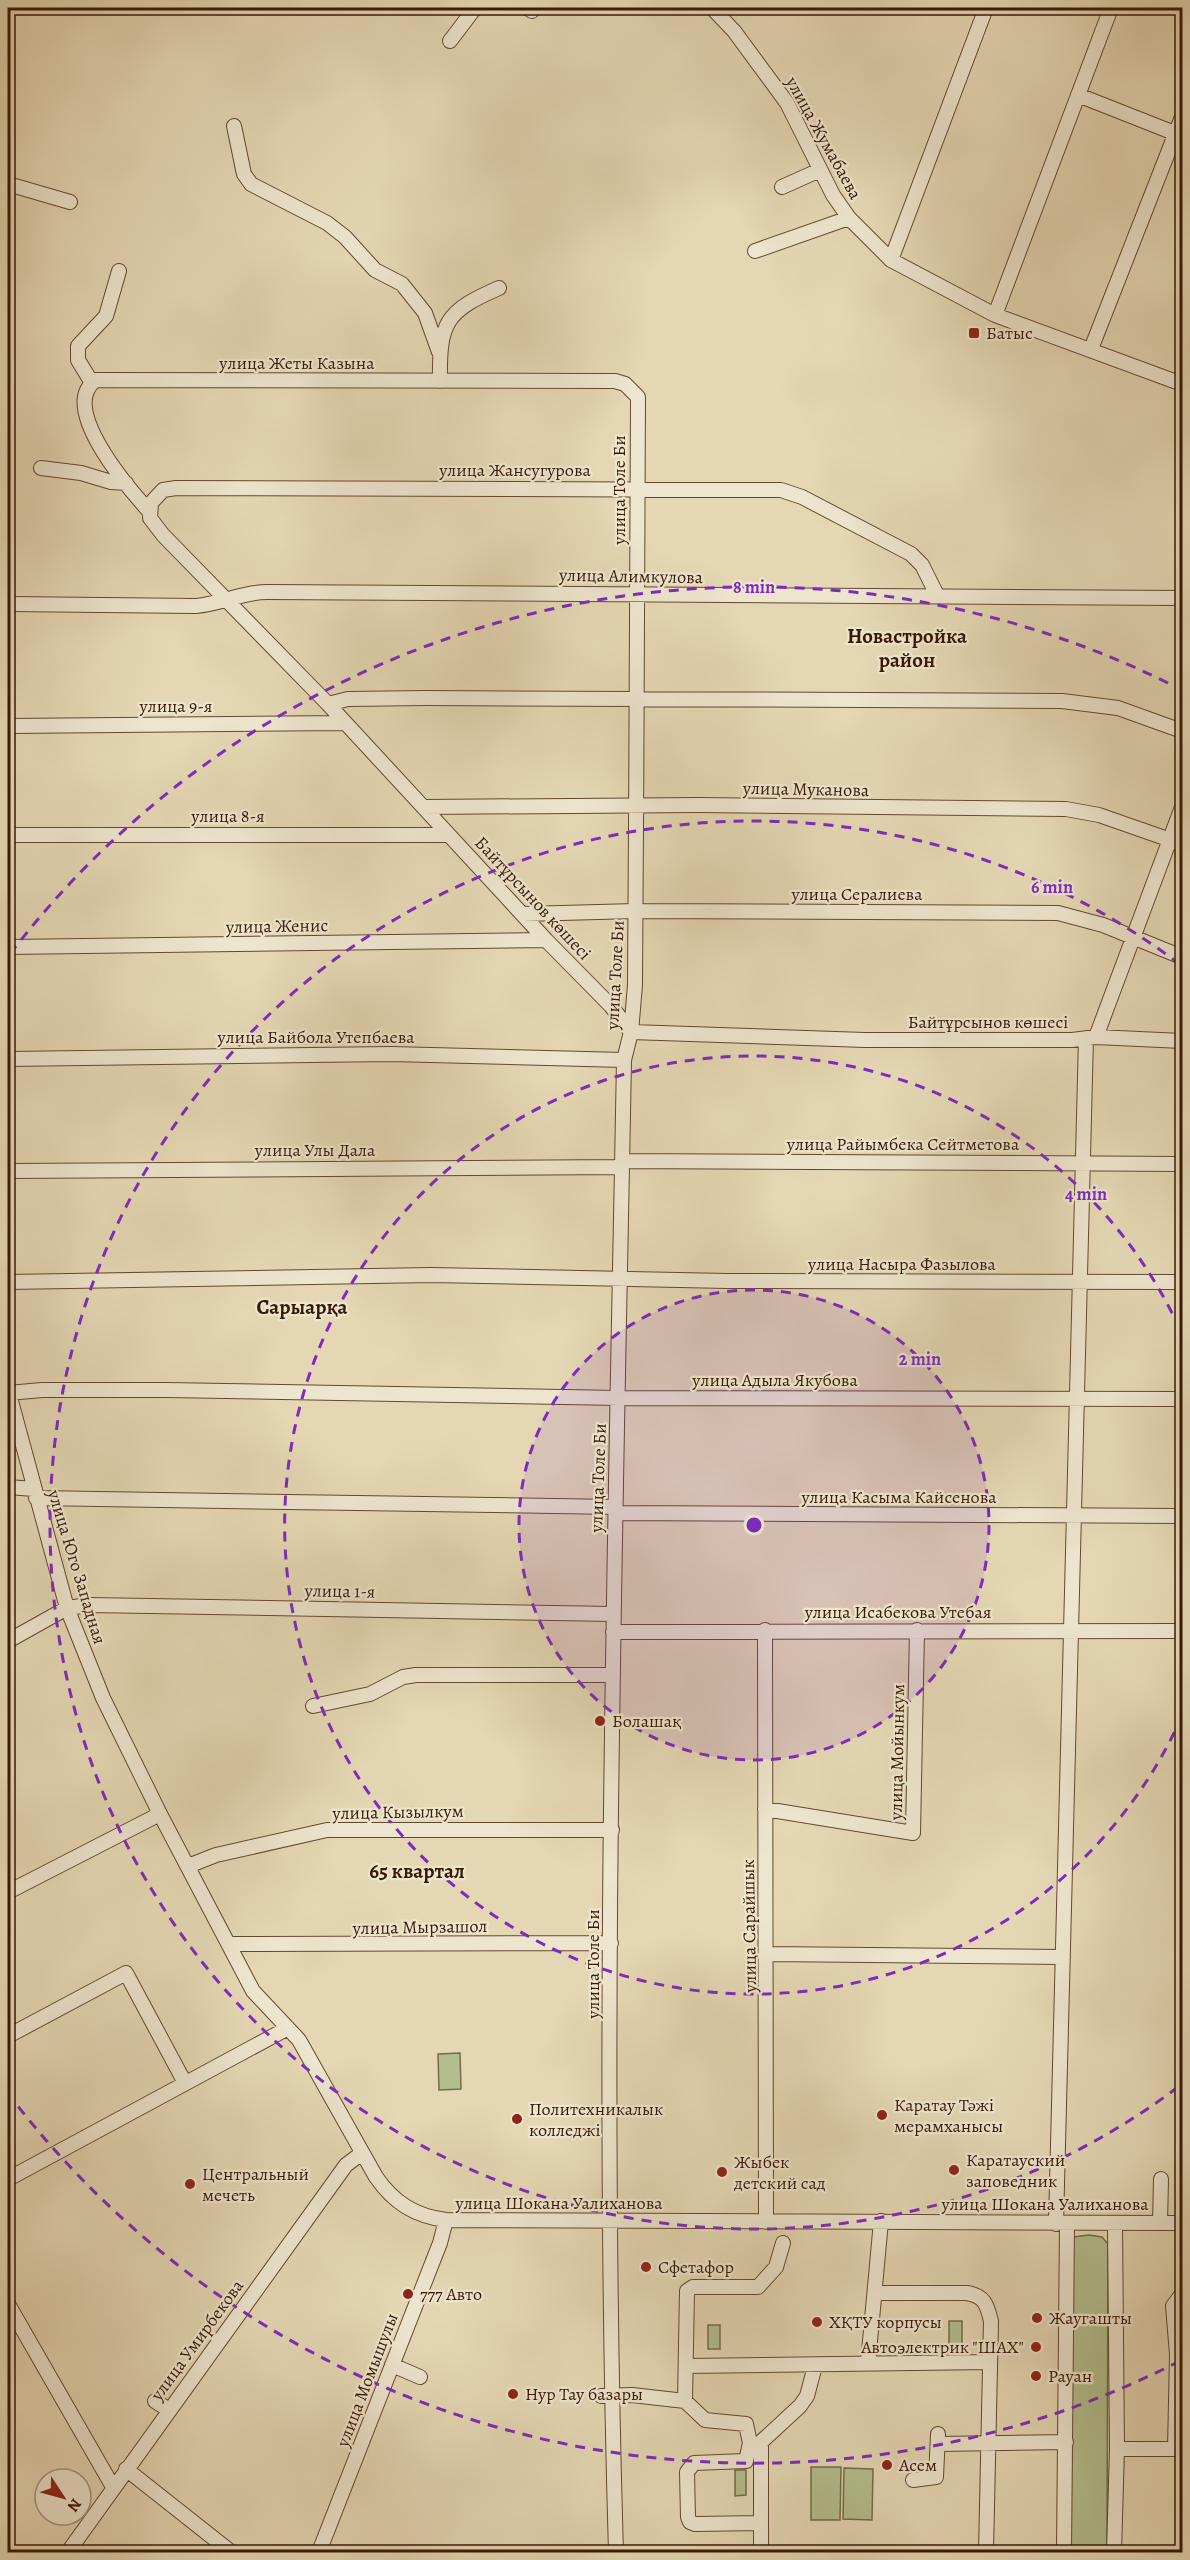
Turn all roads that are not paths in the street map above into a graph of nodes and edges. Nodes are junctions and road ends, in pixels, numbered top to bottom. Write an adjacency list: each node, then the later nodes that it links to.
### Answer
1 (475, 8): 5 (street)
2 (712, 8): 10 (street, улица Жумабаева)
3 (986, 8): 16 (street)
4 (1111, 8): 6 (street)
5 (450, 41)
6 (1078, 95): 9 (street); 19 (street)
7 (1182, 117): 9 (street)
8 (234, 126): 21 (street)
9 (1179, 135): 20 (street)
10 (820, 170): 12 (street); 14 (street, улица Жумабаева)
11 (8, 184): 13 (street)
12 (782, 187)
13 (69, 202)
14 (849, 218): 15 (street); 16 (street, улица Жумабаева)
15 (755, 251)
16 (891, 260): 19 (street, улица Жумабаева)
17 (119, 271): 23 (street)
18 (499, 288): 21 (street)
19 (995, 315): 20 (street, улица Жумабаева)
20 (1091, 349): 24 (street, улица Жумабаева)
21 (440, 352): 22 (street)
22 (440, 381): 23 (street, улица Жеты Казына); 25 (street, улица Жеты Казына)
23 (92, 382): 27 (street)
24 (1182, 384)
25 (638, 406): 28 (street, улица Толе Би)
26 (41, 468): 27 (street)
27 (126, 483): 29 (street)
28 (636, 489): 29 (street, улица Жансугурова); 30 (street, улица Толе Би); 31 (street, улица Жансугурова)
29 (149, 511): 33 (street, Байтұрсынов көшесі)
30 (638, 595): 31 (street, улица Алимкулова); 33 (street, улица Алимкулова); 35 (street, улица Толе Би)
31 (937, 595): 32 (street, улица Алимкулова)
32 (1182, 598)
33 (225, 601): 34 (street, улица Алимкулова); 36 (street, Байтұрсынов көшесі)
34 (8, 604)
35 (639, 700): 36 (street); 39 (street); 40 (street, улица Толе Би)
36 (328, 704): 37 (street, Байтұрсынов көшесі)
37 (345, 723): 38 (street, улица 9-я); 41 (street, Байтұрсынов көшесі)
38 (8, 726)
39 (1182, 731)
40 (638, 806): 41 (street, улица Муканова); 45 (street, улица Муканова); 46 (street, улица Толе Би)
41 (423, 807): 44 (street, Байтұрсынов көшесі)
42 (1182, 807): 45 (street)
43 (8, 835): 44 (street, улица 8-я)
44 (449, 835): 47 (street, Байтұрсынов көшесі)
45 (1176, 842): 48 (street)
46 (636, 911): 47 (street, улица Сералиева); 48 (street, улица Сералиева); 52 (street, улица Толе Би)
47 (523, 914): 49 (street, Байтұрсынов көшесі)
48 (1133, 938): 51 (street, улица Сералиева); 53 (street)
49 (546, 940): 50 (street, улица Женис); 52 (street, Байтұрсынов көшесі)
50 (8, 947)
51 (1182, 957)
52 (632, 1032): 53 (street, Байтұрсынов көшесі); 56 (street, улица Толе Би)
53 (1091, 1037): 54 (street, Байтұрсынов көшесі); 57 (street)
54 (1182, 1041)
55 (8, 1059): 56 (street, улица Байбола Утепбаева)
56 (624, 1060): 58 (street, улица Толе Би)
57 (1081, 1163): 58 (street, улица Райымбека Сейтметова); 59 (street, улица Райымбека Сейтметова); 63 (street)
58 (622, 1164): 60 (street, улица Улы Дала); 61 (street, улица Толе Би)
59 (1182, 1164)
60 (8, 1171)
61 (621, 1279): 62 (street, улица Насыра Фазылова); 63 (street, улица Насыра Фазылова); 66 (street, улица Толе Би)
62 (8, 1282)
63 (1079, 1282): 64 (street, улица Насыра Фазылова); 68 (street)
64 (1182, 1282)
65 (8, 1391): 66 (street, улица Адыла Якубова); 70 (street, улица Юго Западная)
66 (619, 1398): 68 (street, улица Адыла Якубова); 71 (street, улица Толе Би)
67 (1182, 1399): 68 (street, улица Адыла Якубова)
68 (1077, 1400): 72 (street)
69 (8, 1487): 70 (street, улица Касыма Кайсенова)
70 (35, 1493): 71 (street, улица Касыма Кайсенова); 74 (street, улица Юго Западная)
71 (615, 1510): 72 (street, улица Касыма Кайсенова); 75 (street, улица Толе Би)
72 (1072, 1516): 73 (street, улица Касыма Кайсенова); 78 (street)
73 (1182, 1516)
74 (67, 1608): 75 (street, улица 1-я); 81 (street); 85 (street, улица Юго Западная)
75 (613, 1614): 80 (street, улица Толе Би)
76 (765, 1630): 77 (street, улица Исабекова Утебая); 80 (street, улица Исабекова Утебая); 84 (street, улица Сарайшык)
77 (917, 1630): 78 (street, улица Исабекова Утебая); 84 (street, улица Мойынкум)
78 (1071, 1631): 79 (street, улица Исабекова Утебая); 92 (street)
79 (1182, 1631)
80 (613, 1632): 82 (street, улица Толе Би)
81 (8, 1641)
82 (613, 1675): 83 (street); 86 (street, улица Толе Би)
83 (313, 1706)
84 (765, 1809): 91 (street, улица Сарайшык)
85 (160, 1814): 87 (street, улица Шокана Уалиханова); 88 (street)
86 (612, 1830): 87 (street, улица Кызылкум); 89 (street, улица Толе Би)
87 (188, 1866): 90 (street, улица Шокана Уалиханова)
88 (8, 1892)
89 (611, 1943): 90 (street, улица Мырзашол); 100 (street, улица Толе Би)
90 (229, 1944): 93 (street, улица Шокана Уалиханова)
91 (768, 1954): 92 (street); 102 (street, улица Сарайшык)
92 (1064, 1957): 106 (street)
93 (288, 2028): 95 (street); 96 (street, улица Шокана Уалиханова)
94 (8, 2036): 95 (street)
95 (185, 2083): 97 (street)
96 (362, 2152): 99 (street, улица Шокана Уалиханова); 121 (street, улица Умирбекова)
97 (8, 2179)
98 (1161, 2179): 104 (street)
99 (446, 2220): 100 (street, улица Шокана Уалиханова); 113 (street, улица Момышулы)
100 (611, 2221): 102 (street, улица Шокана Уалиханова); 118 (street, улица Толе Би)
101 (881, 2221): 102 (street, улица Шокана Уалиханова); 106 (street, улица Шокана Уалиханова); 108 (street)
102 (766, 2222)
103 (1115, 2223): 104 (street, улица Шокана Уалиханова); 106 (street, улица Шокана Уалиханова); 125 (street)
104 (1160, 2223): 105 (street, улица Шокана Уалиханова)
105 (1182, 2223)
106 (1061, 2224): 122 (street)
107 (783, 2243): 114 (street)
108 (876, 2293): 111 (street); 112 (street)
109 (1182, 2294): 117 (street)
110 (8, 2304): 128 (street)
111 (988, 2362): 112 (street); 124 (street)
112 (868, 2363): 115 (street)
113 (392, 2365): 116 (street); 131 (street, улица Момышулы)
114 (686, 2366): 115 (street); 120 (street)
115 (815, 2366): 123 (street)
116 (420, 2377)
117 (1180, 2380): 125 (street)
118 (606, 2396): 120 (street); 135 (street, улица Толе Би)
119 (155, 2401): 121 (street)
120 (685, 2402): 123 (street)
121 (169, 2410): 126 (street, улица Умирбекова)
122 (1066, 2442): 124 (street); 138 (street)
123 (755, 2443): 129 (street); 129 (street)
124 (987, 2444): 127 (street); 137 (street)
125 (1117, 2449): 139 (street)
126 (126, 2469): 128 (street, улица Умирбекова); 134 (street)
127 (913, 2480)
128 (113, 2487): 133 (street, улица Умирбекова)
129 (761, 2523): 136 (street)
130 (8, 2548): 132 (street)
131 (320, 2552)
132 (10, 2553)
133 (68, 2553)
134 (231, 2553)
135 (616, 2553)
136 (761, 2553)
137 (986, 2553)
138 (1064, 2553)
139 (1114, 2553)

